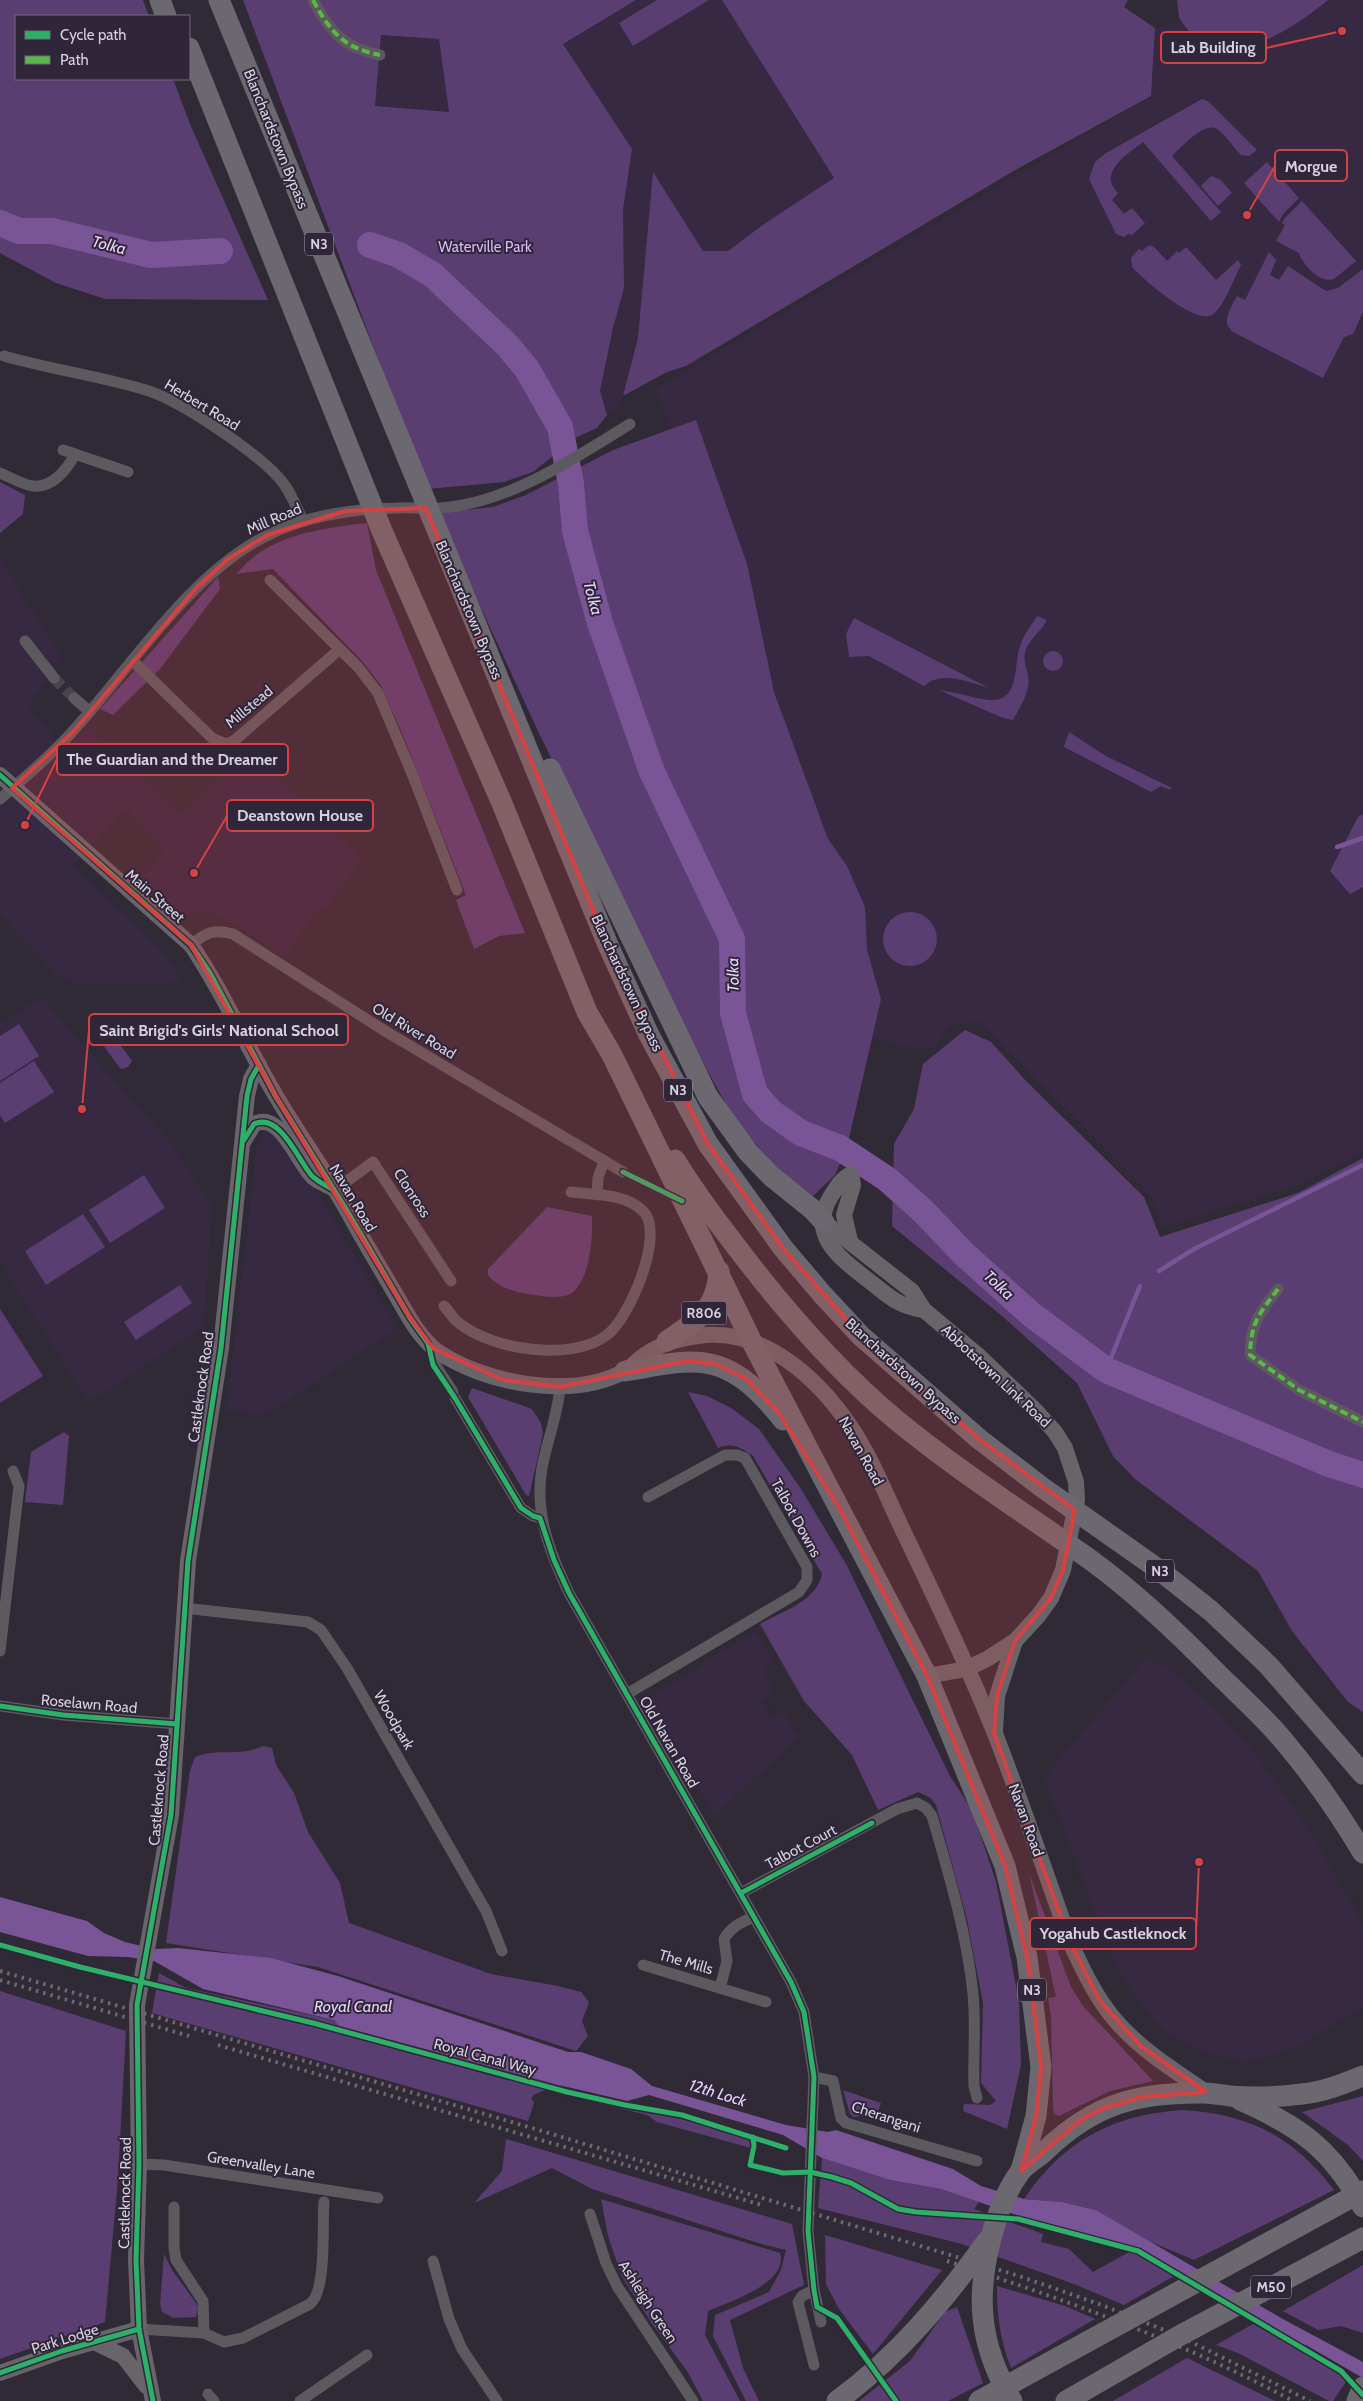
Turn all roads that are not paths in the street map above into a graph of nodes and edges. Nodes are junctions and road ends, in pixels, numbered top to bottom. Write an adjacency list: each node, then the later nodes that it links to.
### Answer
1 (160, 0): 5 (highway)
2 (171, 0): 6 (highway)
3 (313, 0): 8 (street)
4 (220, 2): 19 (highway, Blanchardstown Bypass / N3)
5 (166, 15)
6 (177, 15)
7 (190, 51): 10 (highway, N3)
8 (380, 56)
9 (190, 69): 10 (highway)
10 (208, 101): 30 (highway, N3)
11 (4, 356): 17 (street, Herbert Road)
12 (630, 424): 17 (street, Mill Road)
13 (63, 450): 14 (street)
14 (75, 454): 15 (street); 16 (street)
15 (128, 472)
16 (0, 473)
17 (303, 521): 22 (street, Mill Road)
18 (270, 580): 21 (street)
19 (460, 590): 38 (highway, N3); 64 (highway, Blanchardstown Bypass / N3)
20 (25, 641): 23 (street)
21 (340, 649): 22 (street, Millstead); 28 (street)
22 (133, 661): 25 (street, Mill Road)
23 (54, 678)
24 (74, 698): 25 (street)
25 (90, 712): 27 (street, Mill Road)
26 (0, 775): 27 (main road, Main Street)
27 (6, 794): 29 (main road, Main Street)
28 (457, 890)
29 (191, 945): 31 (main road, Main Street); 33 (street, Old River Road)
30 (612, 1055): 40 (highway, N3); 67 (highway)
31 (259, 1065): 32 (main road, Castleknock Road); 35 (main road, Navan Road / R806)
32 (240, 1151): 35 (main road, Castleknock Road); 55 (main road, Castleknock Road)
33 (604, 1162): 34 (street, Old River Road); 37 (street)
34 (623, 1172)
35 (335, 1190): 41 (street, Clonross); 47 (main road, Navan Road / R806)
36 (571, 1192): 37 (street)
37 (597, 1195): 43 (street)
38 (824, 1222): 39 (main road, Abbotstown Link Road); 39 (main road); 44 (main road, Abbotstown Link Road)
39 (850, 1241): 44 (main road, Abbotstown Link Road)
40 (719, 1271): 45 (highway, N3); 46 (highway, R806)
41 (450, 1281)
42 (1278, 1289): 50 (street)
43 (444, 1306)
44 (924, 1310): 56 (main road, Abbotstown Link Road)
45 (751, 1340): 46 (main road, Navan Road / R806); 53 (highway, N3); 58 (main road, Navan Road / R806)
46 (667, 1342): 48 (main road, Navan Road / R806)
47 (434, 1349): 49 (main road, Navan Road / R806); 54 (street)
48 (625, 1371): 49 (main road, Navan Road / R806); 53 (highway)
49 (560, 1387): 54 (street, Old Navan Road)
50 (1363, 1422)
51 (13, 1471): 57 (street)
52 (648, 1496): 60 (street, Talbot Downs)
53 (838, 1506): 59 (highway, N3)
54 (540, 1518): 60 (street, Old Navan Road)
55 (184, 1608): 62 (main road, Castleknock Road); 70 (street, Woodpark)
56 (1015, 1641): 58 (main road, Abbotstown Link Road); 63 (main road)
57 (0, 1650)
58 (966, 1669): 59 (main road, Abbotstown Link Road); 63 (main road, Navan Road / R806)
59 (927, 1676): 81 (highway, N3)
60 (627, 1694): 68 (street, Old Navan Road)
61 (0, 1706): 62 (street, Roselawn Road)
62 (177, 1724): 80 (main road, Castleknock Road)
63 (994, 1733): 76 (main road, Navan Road / R806)
64 (1343, 1752): 65 (highway); 66 (highway, N3)
65 (1363, 1774)
66 (1363, 1784)
67 (1363, 1853)
68 (741, 1893): 69 (street, Old Navan Road); 78 (street, Talbot Court)
69 (754, 1916): 72 (street, The Mills); 75 (street, Old Navan Road)
70 (502, 1951)
71 (643, 1965): 72 (street, The Mills)
72 (720, 1988): 73 (street, The Mills)
73 (766, 2002)
74 (1363, 2076): 77 (highway)
75 (814, 2077): 79 (street, Cherangani); 91 (street, Old Navan Road)
76 (1206, 2092): 77 (highway, N3); 81 (highway, N3)
77 (1231, 2096): 86 (highway, N3)
78 (977, 2098)
79 (977, 2161)
80 (139, 2164): 83 (street, Greenvalley Lane); 93 (main road, Castleknock Road)
81 (1016, 2180): 88 (highway, N3)
82 (1363, 2191): 105 (highway, M50)
83 (378, 2198)
84 (324, 2202): 94 (street)
85 (174, 2206): 94 (street)
86 (1363, 2207)
87 (590, 2214): 103 (street, Ashleigh Green)
88 (993, 2233): 104 (highway); 106 (highway, N3)
89 (1363, 2238): 107 (highway, M50)
90 (433, 2261): 102 (street)
91 (814, 2290): 92 (street); 97 (street)
92 (820, 2322)
93 (139, 2330): 94 (street); 95 (main road, Park Lodge); 100 (main road, Castleknock Road)
94 (204, 2333)
95 (94, 2342): 98 (main road, Park Lodge); 100 (main road)
96 (367, 2354): 101 (street)
97 (814, 2365)
98 (0, 2373)
99 (1363, 2387): 108 (highway)
100 (153, 2398)
101 (300, 2401)
102 (497, 2401)
103 (693, 2401)
104 (837, 2401)
105 (979, 2401)
106 (1012, 2401)
107 (1066, 2401)
108 (1358, 2401)

